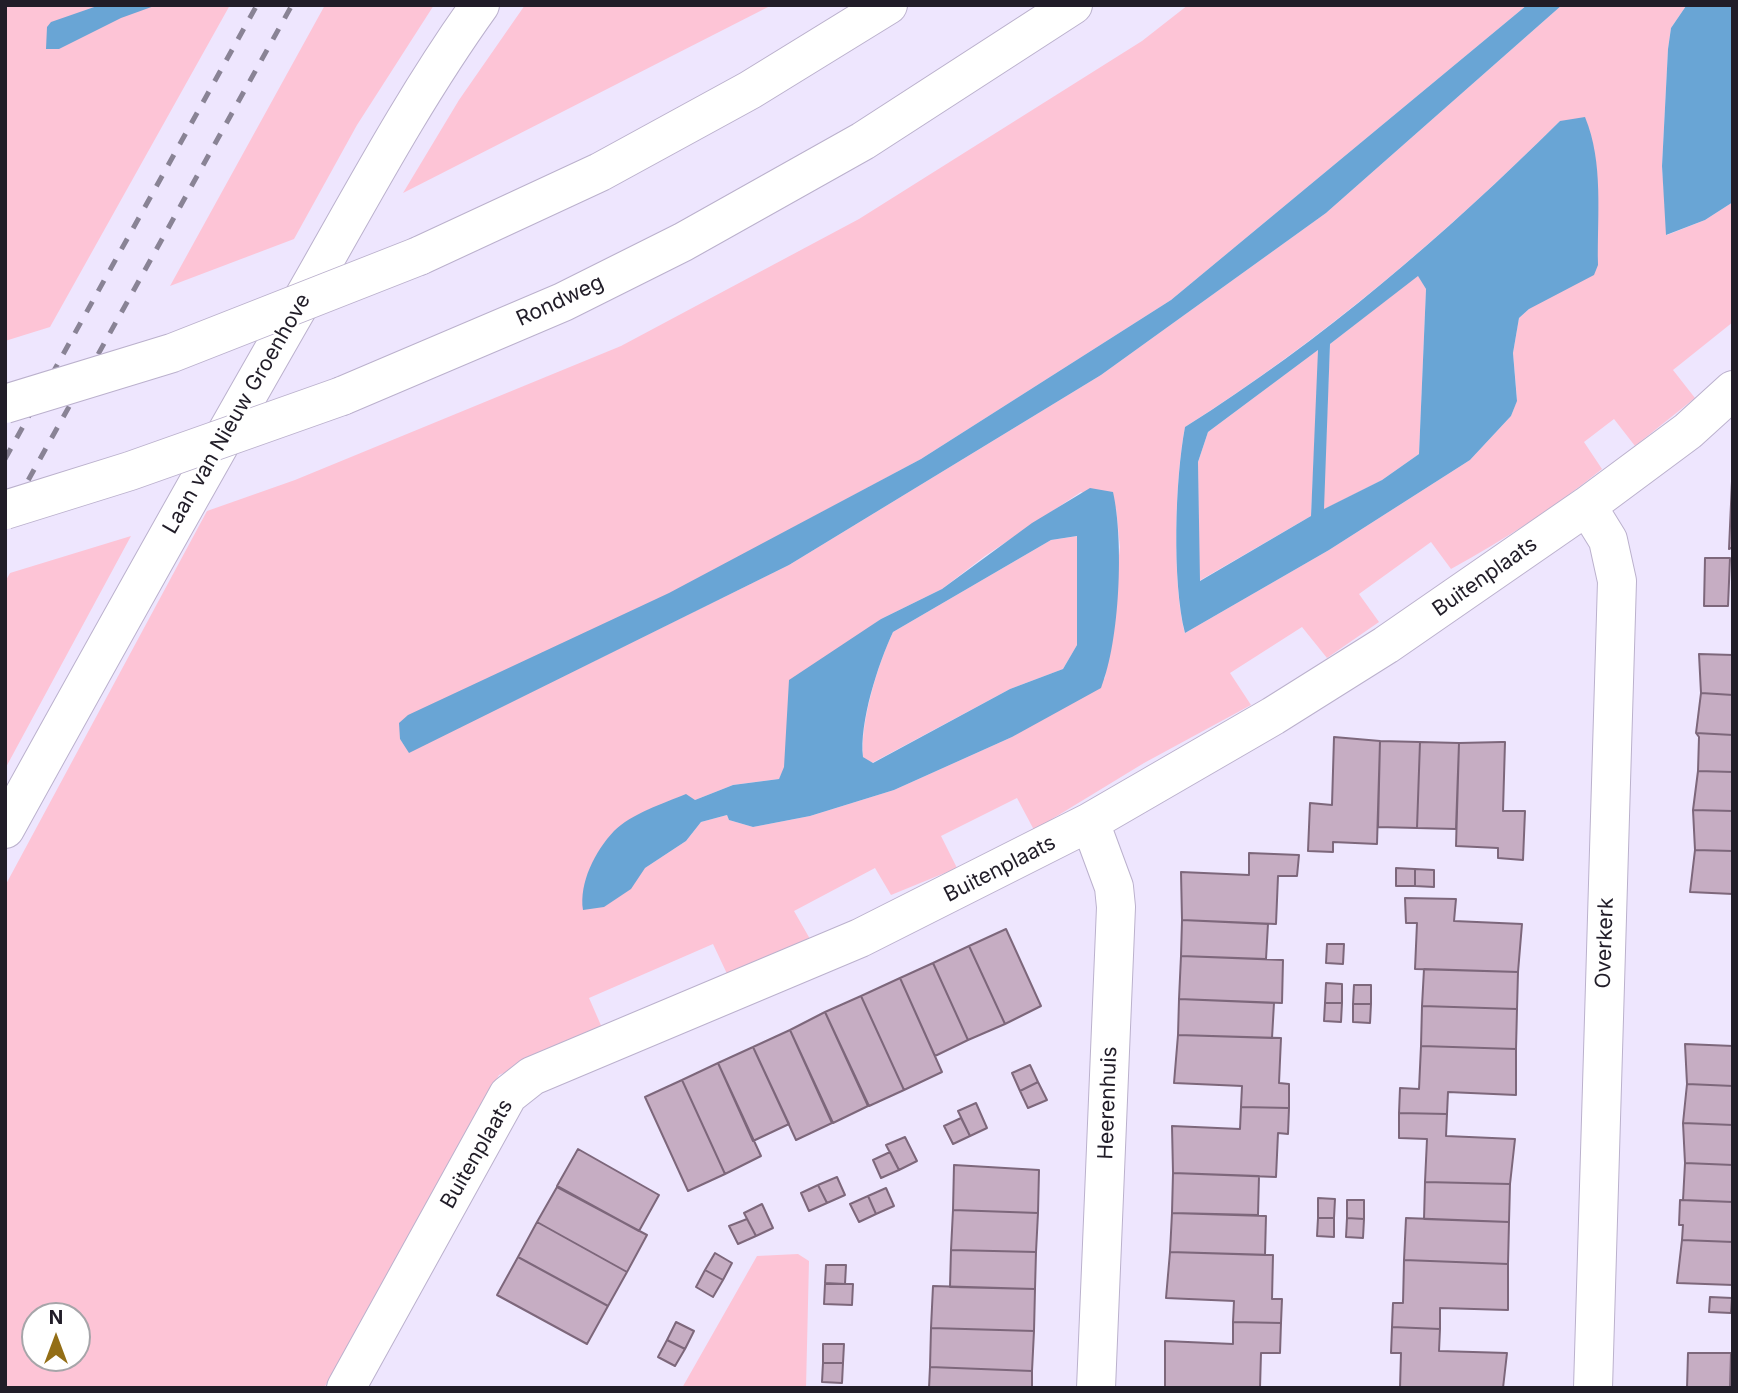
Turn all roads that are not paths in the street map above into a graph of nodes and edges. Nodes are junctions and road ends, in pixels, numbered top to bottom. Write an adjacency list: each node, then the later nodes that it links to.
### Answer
1 (480, 5): 9 (main road, Laan van Nieuw Groenhove)
2 (888, 5): 5 (main road, bridge)
3 (1073, 5): 7 (main road, Rondweg, bridge)
4 (1733, 390): 6 (main road, Buitenplaats)
5 (5, 404)
6 (1587, 506): 8 (main road, Buitenplaats); 12 (main road, Overkerk)
7 (5, 510)
8 (1090, 822): 10 (main road, Buitenplaats); 11 (main road, Heerenhuis)
9 (5, 829)
10 (346, 1388)
11 (1096, 1388)
12 (1593, 1388)

